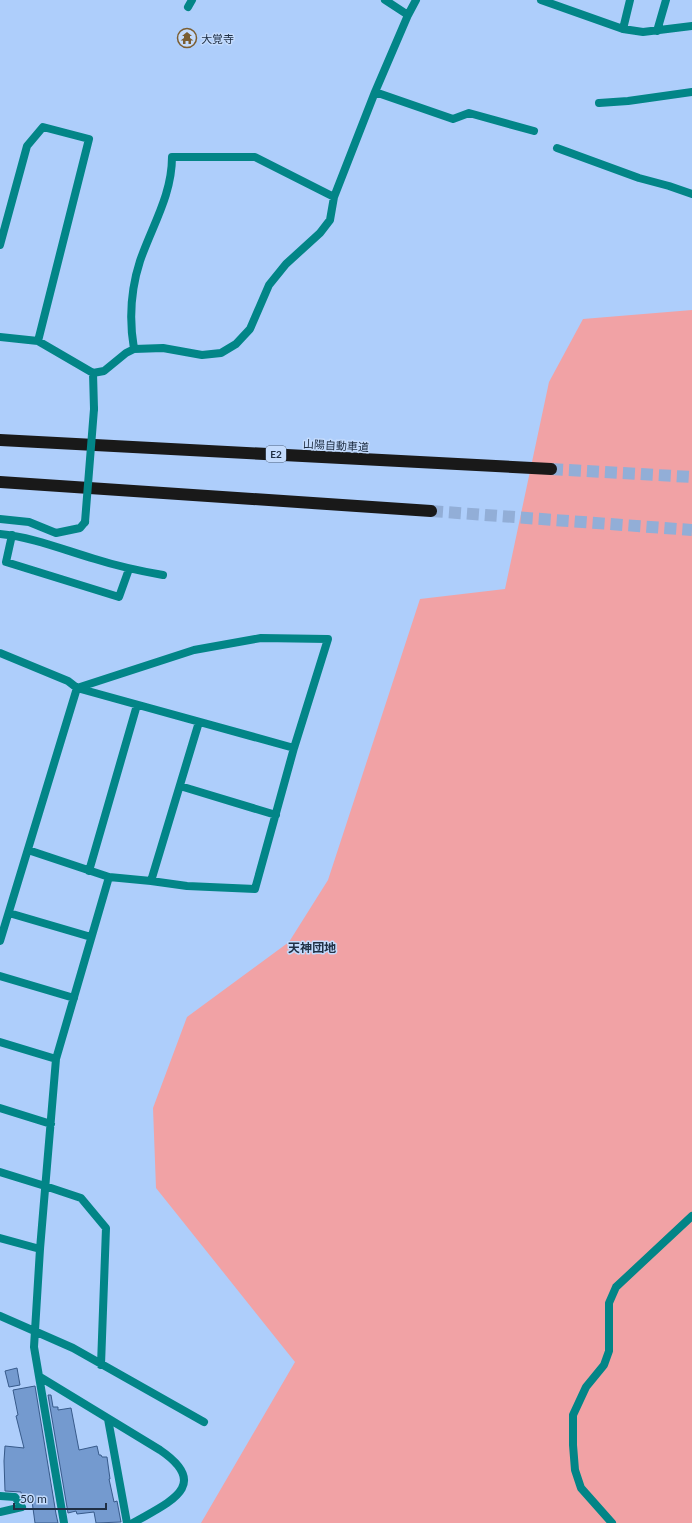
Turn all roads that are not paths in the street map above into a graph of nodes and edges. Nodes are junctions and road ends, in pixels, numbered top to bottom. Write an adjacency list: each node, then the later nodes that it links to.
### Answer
1 (385, 0): 6 (street)
2 (416, 0): 6 (street)
3 (540, 0): 8 (street)
4 (630, 0): 8 (street)
5 (666, 0): 9 (street)
6 (408, 15): 10 (street)
7 (692, 26): 9 (street)
8 (623, 29): 9 (street)
9 (658, 31)
10 (375, 92): 13 (street); 16 (street)
11 (692, 92): 12 (street)
12 (599, 102)
13 (534, 131)
14 (557, 148): 15 (street)
15 (692, 194)
16 (334, 197): 20 (street); 20 (street)
17 (0, 245): 19 (street)
18 (0, 337): 19 (street)
19 (38, 341): 21 (street)
20 (134, 349): 21 (street)
21 (93, 373): 26 (street, bridge)
22 (0, 440): 23 (highway, 山陽自動車道 / E2)
23 (552, 469)
24 (0, 482): 25 (highway)
25 (431, 511)
26 (0, 519)
27 (0, 534): 28 (street)
28 (12, 535): 29 (street); 29 (street)
29 (130, 569): 30 (street)
30 (163, 575)
31 (0, 653): 32 (street)
32 (77, 688): 33 (street); 35 (street); 38 (street)
33 (137, 705): 34 (street); 39 (street)
34 (199, 722): 35 (street); 36 (street)
35 (294, 748): 37 (street)
36 (180, 786): 37 (street); 41 (street)
37 (276, 815): 41 (street)
38 (28, 850): 39 (street); 42 (street)
39 (89, 871): 40 (street)
40 (109, 877): 41 (street); 43 (street)
41 (151, 881)
42 (9, 912): 43 (street); 44 (street)
43 (91, 937): 46 (street)
44 (0, 941)
45 (0, 976): 46 (street)
46 (74, 998): 48 (street)
47 (0, 1042): 48 (street)
48 (56, 1059): 50 (street)
49 (0, 1108): 50 (street)
50 (51, 1124): 52 (street)
51 (0, 1172): 52 (street)
52 (45, 1186): 55 (street); 58 (street)
53 (692, 1216): 67 (street)
54 (0, 1238): 55 (street)
55 (40, 1249): 57 (street)
56 (0, 1316): 57 (street)
57 (35, 1332): 58 (street); 59 (street)
58 (101, 1365): 61 (street)
59 (40, 1377): 60 (street); 64 (street)
60 (108, 1419): 65 (street); 66 (street)
61 (204, 1422)
62 (0, 1496): 63 (street)
63 (0, 1512)
64 (64, 1523)
65 (127, 1523)
66 (133, 1523)
67 (612, 1523)

